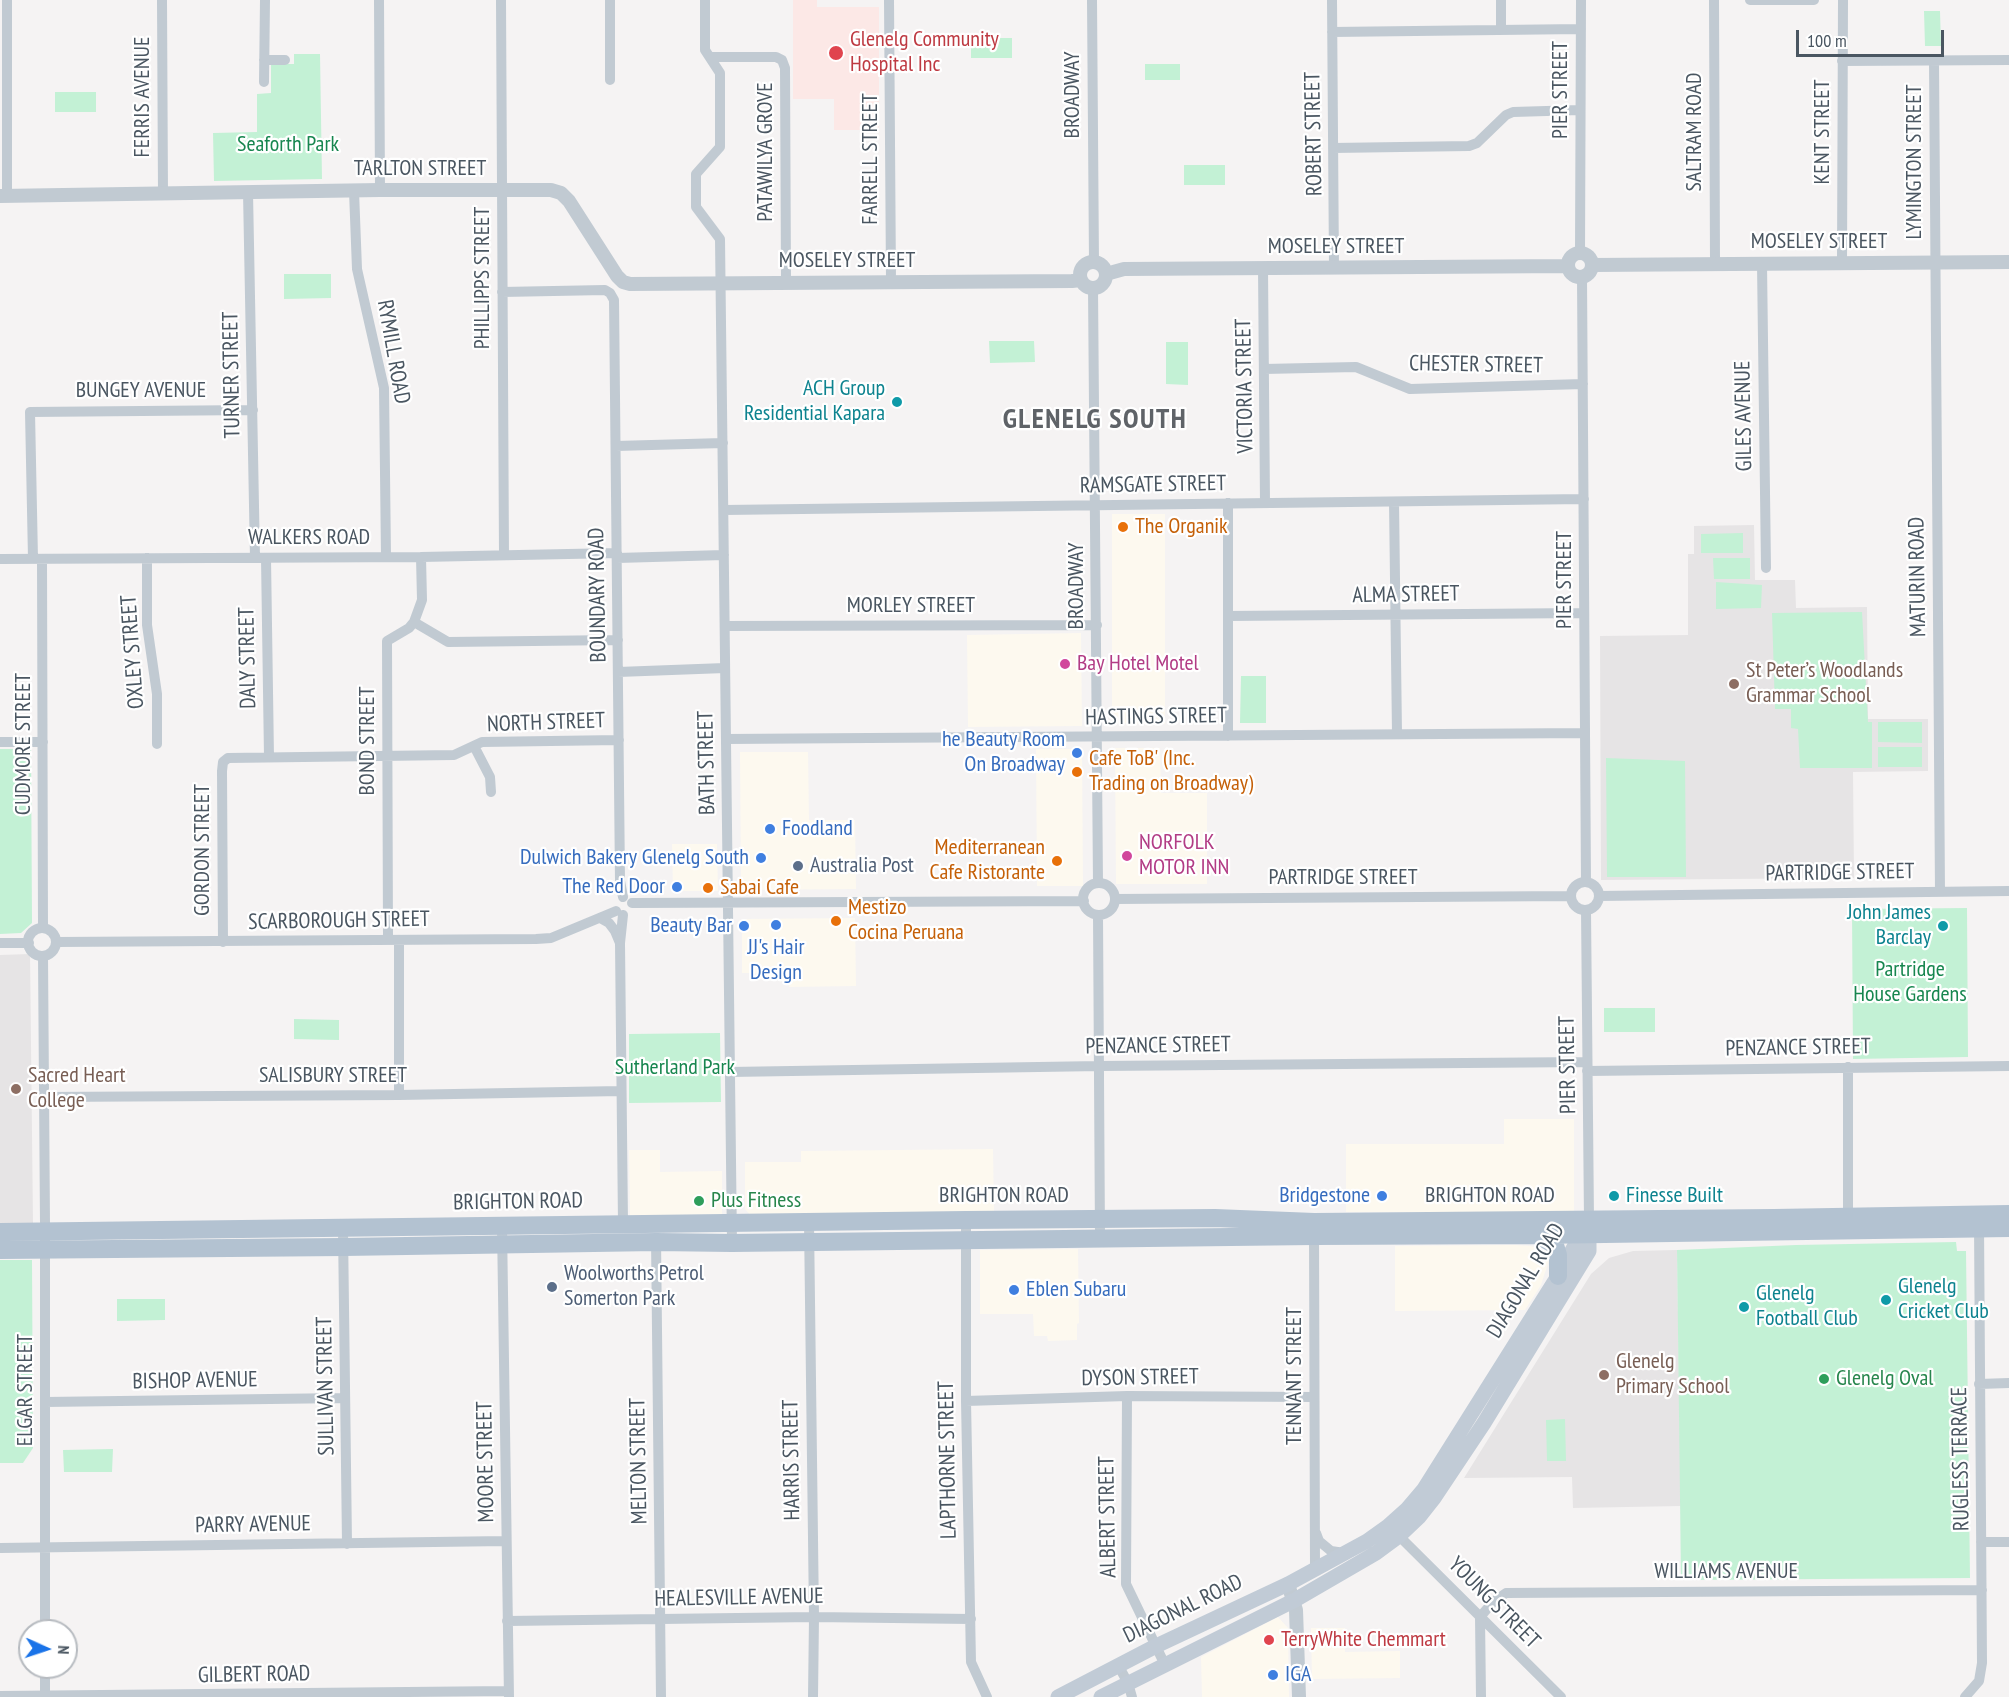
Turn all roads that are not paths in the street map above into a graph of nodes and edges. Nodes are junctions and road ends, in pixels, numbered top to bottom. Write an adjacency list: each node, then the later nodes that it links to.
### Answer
1 (7, 0): 35 (street)
2 (162, 0): 34 (street, FERRIS AVENUE)
3 (265, 0): 21 (street)
4 (378, 0): 30 (street)
5 (501, 0): 31 (street, PHILLIPPS STREET)
6 (610, 0): 26 (street)
7 (705, 0): 20 (street, BATH STREET)
8 (890, 0): 50 (street, FARRELL STREET)
9 (1092, 0): 37 (street, BROADWAY)
10 (1332, 0): 19 (street, ROBERT STREET)
11 (1501, 0): 18 (street)
12 (1581, 0): 17 (street, PIER STREET)
13 (1714, 0): 41 (street, SALTRAM ROAD)
14 (1750, 0): 15 (street)
15 (1814, 0)
16 (1843, 0): 24 (street, KENT STREET)
17 (1581, 29): 18 (street); 28 (street, PIER STREET)
18 (1501, 30): 19 (street)
19 (1332, 32): 29 (street, ROBERT STREET)
20 (710, 57): 51 (street, PATAWILYA GROVE); 52 (street, BATH STREET)
21 (264, 60): 22 (street); 27 (street)
22 (285, 60)
23 (2009, 60): 25 (street)
24 (1842, 61): 25 (street); 39 (street, KENT STREET)
25 (1934, 61): 40 (street, LYMINGTON STREET)
26 (610, 80)
27 (264, 82)
28 (1580, 110): 29 (street); 36 (street, PIER STREET)
29 (1333, 148): 46 (street, ROBERT STREET)
30 (380, 190): 31 (street, TARLTON STREET); 32 (street, TARLTON STREET)
31 (502, 190): 52 (street, TARLTON STREET); 54 (street, PHILLIPPS STREET)
32 (354, 191): 33 (street, TARLTON STREET); 70 (street, RYMILL ROAD)
33 (248, 192): 34 (street, TARLTON STREET); 57 (street, TURNER STREET)
34 (163, 193): 35 (street, TARLTON STREET)
35 (4, 196)
36 (1580, 253): 43 (street); 44 (street)
37 (1094, 262): 47 (street); 49 (street)
38 (2009, 262): 40 (street, MOSELEY STREET)
39 (1842, 263): 40 (street, MOSELEY STREET); 42 (street, MOSELEY STREET)
40 (1935, 263): 103 (street, MATURIN ROAD)
41 (1715, 264): 42 (street, MOSELEY STREET); 43 (street, MOSELEY STREET)
42 (1762, 264): 76 (street, GILES AVENUE)
43 (1593, 265): 48 (street)
44 (1568, 266): 46 (street, MOSELEY STREET); 48 (street)
45 (1263, 268): 46 (street, MOSELEY STREET); 47 (street, MOSELEY STREET); 55 (street, VICTORIA STREET)
46 (1334, 268)
47 (1106, 274): 53 (street)
48 (1582, 277): 56 (street, PIER STREET)
49 (1081, 280): 50 (street, MOSELEY STREET); 53 (street)
50 (891, 281): 51 (street, MOSELEY STREET)
51 (786, 282): 52 (street, MOSELEY STREET)
52 (721, 283): 59 (street, BATH STREET)
53 (1093, 288): 65 (street, BROADWAY)
54 (502, 292): 60 (street, BOUNDARY ROAD); 67 (street, PHILLIPPS STREET)
55 (1264, 369): 56 (street, CHESTER STREET); 64 (street, VICTORIA STREET)
56 (1583, 384): 61 (street, PIER STREET)
57 (253, 410): 58 (street, BUNGEY AVENUE); 73 (street, TURNER STREET)
58 (30, 412): 75 (street, CUDMORE STREET)
59 (723, 443): 60 (street); 66 (street, BATH STREET)
60 (616, 446): 68 (street, BOUNDARY ROAD)
61 (1584, 499): 62 (street, RAMSGATE STREET); 77 (street, PIER STREET)
62 (1394, 502): 64 (street, RAMSGATE STREET); 78 (street)
63 (1228, 503): 64 (street, RAMSGATE STREET); 65 (street, RAMSGATE STREET); 79 (street)
64 (1265, 503)
65 (1096, 505): 66 (street, RAMSGATE STREET); 81 (street, BROADWAY)
66 (724, 510): 69 (street, BATH STREET)
67 (504, 555): 68 (street, WALKERS ROAD); 71 (street, WALKERS ROAD)
68 (617, 555): 69 (street, WALKERS ROAD); 83 (street, BOUNDARY ROAD)
69 (724, 555): 82 (street, BATH STREET)
70 (386, 557): 71 (street, WALKERS ROAD); 73 (street, WALKERS ROAD)
71 (421, 557): 80 (street)
72 (147, 558): 73 (street, WALKERS ROAD); 75 (street, WALKERS ROAD); 94 (street, OXLEY STREET)
73 (260, 558): 97 (street, DALY STREET)
74 (0, 559): 75 (street, WALKERS ROAD)
75 (38, 559): 93 (street, CUDMORE STREET)
76 (1766, 568)
77 (1584, 613): 78 (street, ALMA STREET); 86 (street, PIER STREET)
78 (1395, 614): 79 (street, ALMA STREET); 87 (street)
79 (1228, 616): 88 (street)
80 (414, 622): 83 (street); 96 (street, BOND STREET)
81 (1097, 625): 82 (street, MORLEY STREET); 89 (street, BROADWAY)
82 (725, 626): 84 (street, BATH STREET)
83 (618, 640): 85 (street, BOUNDARY ROAD)
84 (725, 668): 85 (street); 90 (street, BATH STREET)
85 (618, 672): 91 (street, BOUNDARY ROAD)
86 (1585, 733): 87 (street, HASTINGS STREET); 100 (street, PIER STREET)
87 (1397, 734): 88 (street, HASTINGS STREET)
88 (1228, 736): 89 (street, HASTINGS STREET)
89 (1097, 738): 90 (street, HASTINGS STREET); 101 (street, BROADWAY)
90 (726, 739): 109 (street, BATH STREET)
91 (619, 740): 95 (street, NORTH STREET); 107 (street, BOUNDARY ROAD)
92 (0, 742): 93 (street)
93 (44, 742): 114 (street, CUDMORE STREET)
94 (157, 744)
95 (474, 746): 96 (street, NORTH STREET); 99 (street)
96 (387, 755): 97 (street, NORTH STREET); 115 (street, BOND STREET)
97 (269, 757): 98 (street, NORTH STREET)
98 (225, 760): 117 (street, GORDON STREET)
99 (491, 792)
100 (1586, 882): 104 (street); 105 (street)
101 (1098, 883): 106 (street); 108 (street)
102 (2009, 891): 103 (street, PARTRIDGE STREET)
103 (1940, 892): 105 (street, PARTRIDGE STREET)
104 (1572, 896): 106 (street, PARTRIDGE STREET); 110 (street)
105 (1599, 896): 110 (street)
106 (1115, 899): 112 (street)
107 (628, 900): 109 (street); 111 (street)
108 (1084, 901): 109 (street); 112 (street)
109 (728, 903): 126 (street, BATH STREET)
110 (1586, 910): 123 (street, PIER STREET)
111 (620, 913): 113 (street, SCARBOROUGH STREET); 120 (street)
112 (1098, 915): 122 (street)
113 (600, 918): 115 (street, SCARBOROUGH STREET); 120 (street)
114 (43, 928): 116 (street); 119 (street)
115 (394, 940): 117 (street, SCARBOROUGH STREET); 128 (street, BOND STREET)
116 (56, 942): 117 (street, SCARBOROUGH STREET); 121 (street)
117 (222, 942)
118 (0, 943): 119 (street)
119 (29, 943): 121 (street)
120 (620, 943): 127 (street)
121 (43, 956): 129 (street)
122 (1100, 1065): 123 (street, PENZANCE STREET); 126 (street, PENZANCE STREET); 132 (street)
123 (1587, 1066): 125 (street, PENZANCE STREET); 141 (street, PIER STREET)
124 (2009, 1066): 125 (street, PENZANCE STREET)
125 (1848, 1067): 136 (street)
126 (730, 1072): 135 (street, BATH STREET)
127 (621, 1091): 128 (street, SALISBURY STREET); 137 (street)
128 (399, 1095): 129 (street, SALISBURY STREET)
129 (44, 1096): 148 (street)
130 (2009, 1214): 133 (main road, BRIGHTON ROAD)
131 (966, 1220): 132 (main road, BRIGHTON ROAD); 134 (main road, BRIGHTON ROAD); 146 (street, LAPTHORNE STREET)
132 (1100, 1220): 140 (main road, BRIGHTON ROAD); 147 (street)
133 (1979, 1221): 136 (main road, BRIGHTON ROAD); 139 (main road, BRIGHTON ROAD); 155 (street, RUGLESS TERRACE)
134 (809, 1222): 135 (main road, BRIGHTON ROAD); 149 (street, HARRIS STREET)
135 (732, 1223): 138 (main road, BRIGHTON ROAD); 151 (street, BATH STREET)
136 (1848, 1223): 141 (main road, BRIGHTON ROAD)
137 (623, 1224): 138 (main road, BRIGHTON ROAD); 143 (main road, BRIGHTON ROAD)
138 (656, 1224): 150 (street, MELTON STREET)
139 (2009, 1228)
140 (1314, 1229): 141 (main road, BRIGHTON ROAD); 144 (main road, BRIGHTON ROAD); 147 (main road, BRIGHTON ROAD); 157 (street, TENNANT STREET)
141 (1586, 1229): 144 (main road, BRIGHTON ROAD); 153 (main road, DIAGONAL ROAD); 162 (main road, DIAGONAL ROAD)
142 (0, 1232): 148 (main road, BRIGHTON ROAD)
143 (502, 1235): 145 (main road, BRIGHTON ROAD); 150 (main road, BRIGHTON ROAD); 163 (street, MOORE STREET)
144 (1537, 1235): 153 (main road)
145 (344, 1238): 148 (main road, BRIGHTON ROAD); 158 (street, SULLIVAN STREET)
146 (966, 1239): 147 (main road, BRIGHTON ROAD); 149 (main road, BRIGHTON ROAD); 159 (street, LAPTHORNE STREET)
147 (1100, 1239)
148 (45, 1240): 152 (main road, BRIGHTON ROAD); 160 (street, ELGAR STREET)
149 (808, 1241): 151 (main road, BRIGHTON ROAD); 175 (street, HARRIS STREET)
150 (656, 1242): 151 (main road, BRIGHTON ROAD); 177 (street, MELTON STREET)
151 (732, 1243)
152 (0, 1250)
153 (1558, 1276): 169 (main road, DIAGONAL ROAD)
154 (2009, 1383): 155 (street)
155 (1979, 1384): 164 (street, RUGLESS TERRACE)
156 (1127, 1396): 157 (street, DYSON STREET); 159 (street, DYSON STREET); 182 (street, ALBERT STREET)
157 (1314, 1397): 161 (street, TENNANT STREET)
158 (345, 1398): 160 (street, BISHOP AVENUE); 166 (street, SULLIVAN STREET)
159 (966, 1401): 179 (street, LAPTHORNE STREET)
160 (45, 1402): 168 (street, ELGAR STREET)
161 (1315, 1530): 169 (street); 170 (street, TENNANT STREET)
162 (1399, 1536): 173 (main road, DIAGONAL ROAD); 176 (street, YOUNG STREET)
163 (506, 1541): 166 (street, PARRY AVENUE); 180 (street, MOORE STREET)
164 (1982, 1542): 165 (street); 172 (street, RUGLESS TERRACE)
165 (2009, 1542)
166 (347, 1544): 168 (street, PARRY AVENUE)
167 (0, 1548): 168 (street, PARRY AVENUE)
168 (45, 1548): 178 (street, ELGAR STREET)
169 (1344, 1553): 170 (main road, DIAGONAL ROAD)
170 (1315, 1569): 171 (main road, DIAGONAL ROAD)
171 (1288, 1584): 173 (street); 182 (main road, DIAGONAL ROAD)
172 (1982, 1590): 176 (street, WILLIAMS AVENUE); 200 (street, RUGLESS TERRACE)
173 (1295, 1600): 174 (main road, DIAGONAL ROAD); 181 (street)
174 (1276, 1610): 181 (street); 184 (main road, DIAGONAL ROAD)
175 (814, 1617): 177 (street, HEALESVILLE AVENUE); 179 (street, HEALESVILLE AVENUE); 193 (street, HARRIS STREET)
176 (1480, 1617): 198 (street); 199 (street, YOUNG STREET)
177 (661, 1618): 180 (street, HEALESVILLE AVENUE); 192 (street, MELTON STREET)
178 (45, 1619)
179 (971, 1619): 194 (street, LAPTHORNE STREET)
180 (507, 1621): 187 (street, MOORE STREET)
181 (1298, 1631): 197 (street)
182 (1156, 1646): 183 (main road, DIAGONAL ROAD); 184 (street, ALBERT STREET)
183 (1118, 1665): 186 (street); 195 (main road, DIAGONAL ROAD)
184 (1166, 1665): 186 (main road, DIAGONAL ROAD)
185 (45, 1679): 190 (street)
186 (1130, 1690): 196 (main road, DIAGONAL ROAD)
187 (509, 1694): 188 (street, GILBERT ROAD)
188 (362, 1695): 191 (street, GILBERT ROAD)
189 (0, 1696): 190 (street, GILBERT ROAD)
190 (45, 1696): 191 (street, GILBERT ROAD)
191 (217, 1696)
192 (661, 1697)
193 (813, 1697)
194 (987, 1697)
195 (1058, 1697)
196 (1101, 1697)
197 (1299, 1697)
198 (1481, 1697)
199 (1561, 1697)
200 (1965, 1697)

